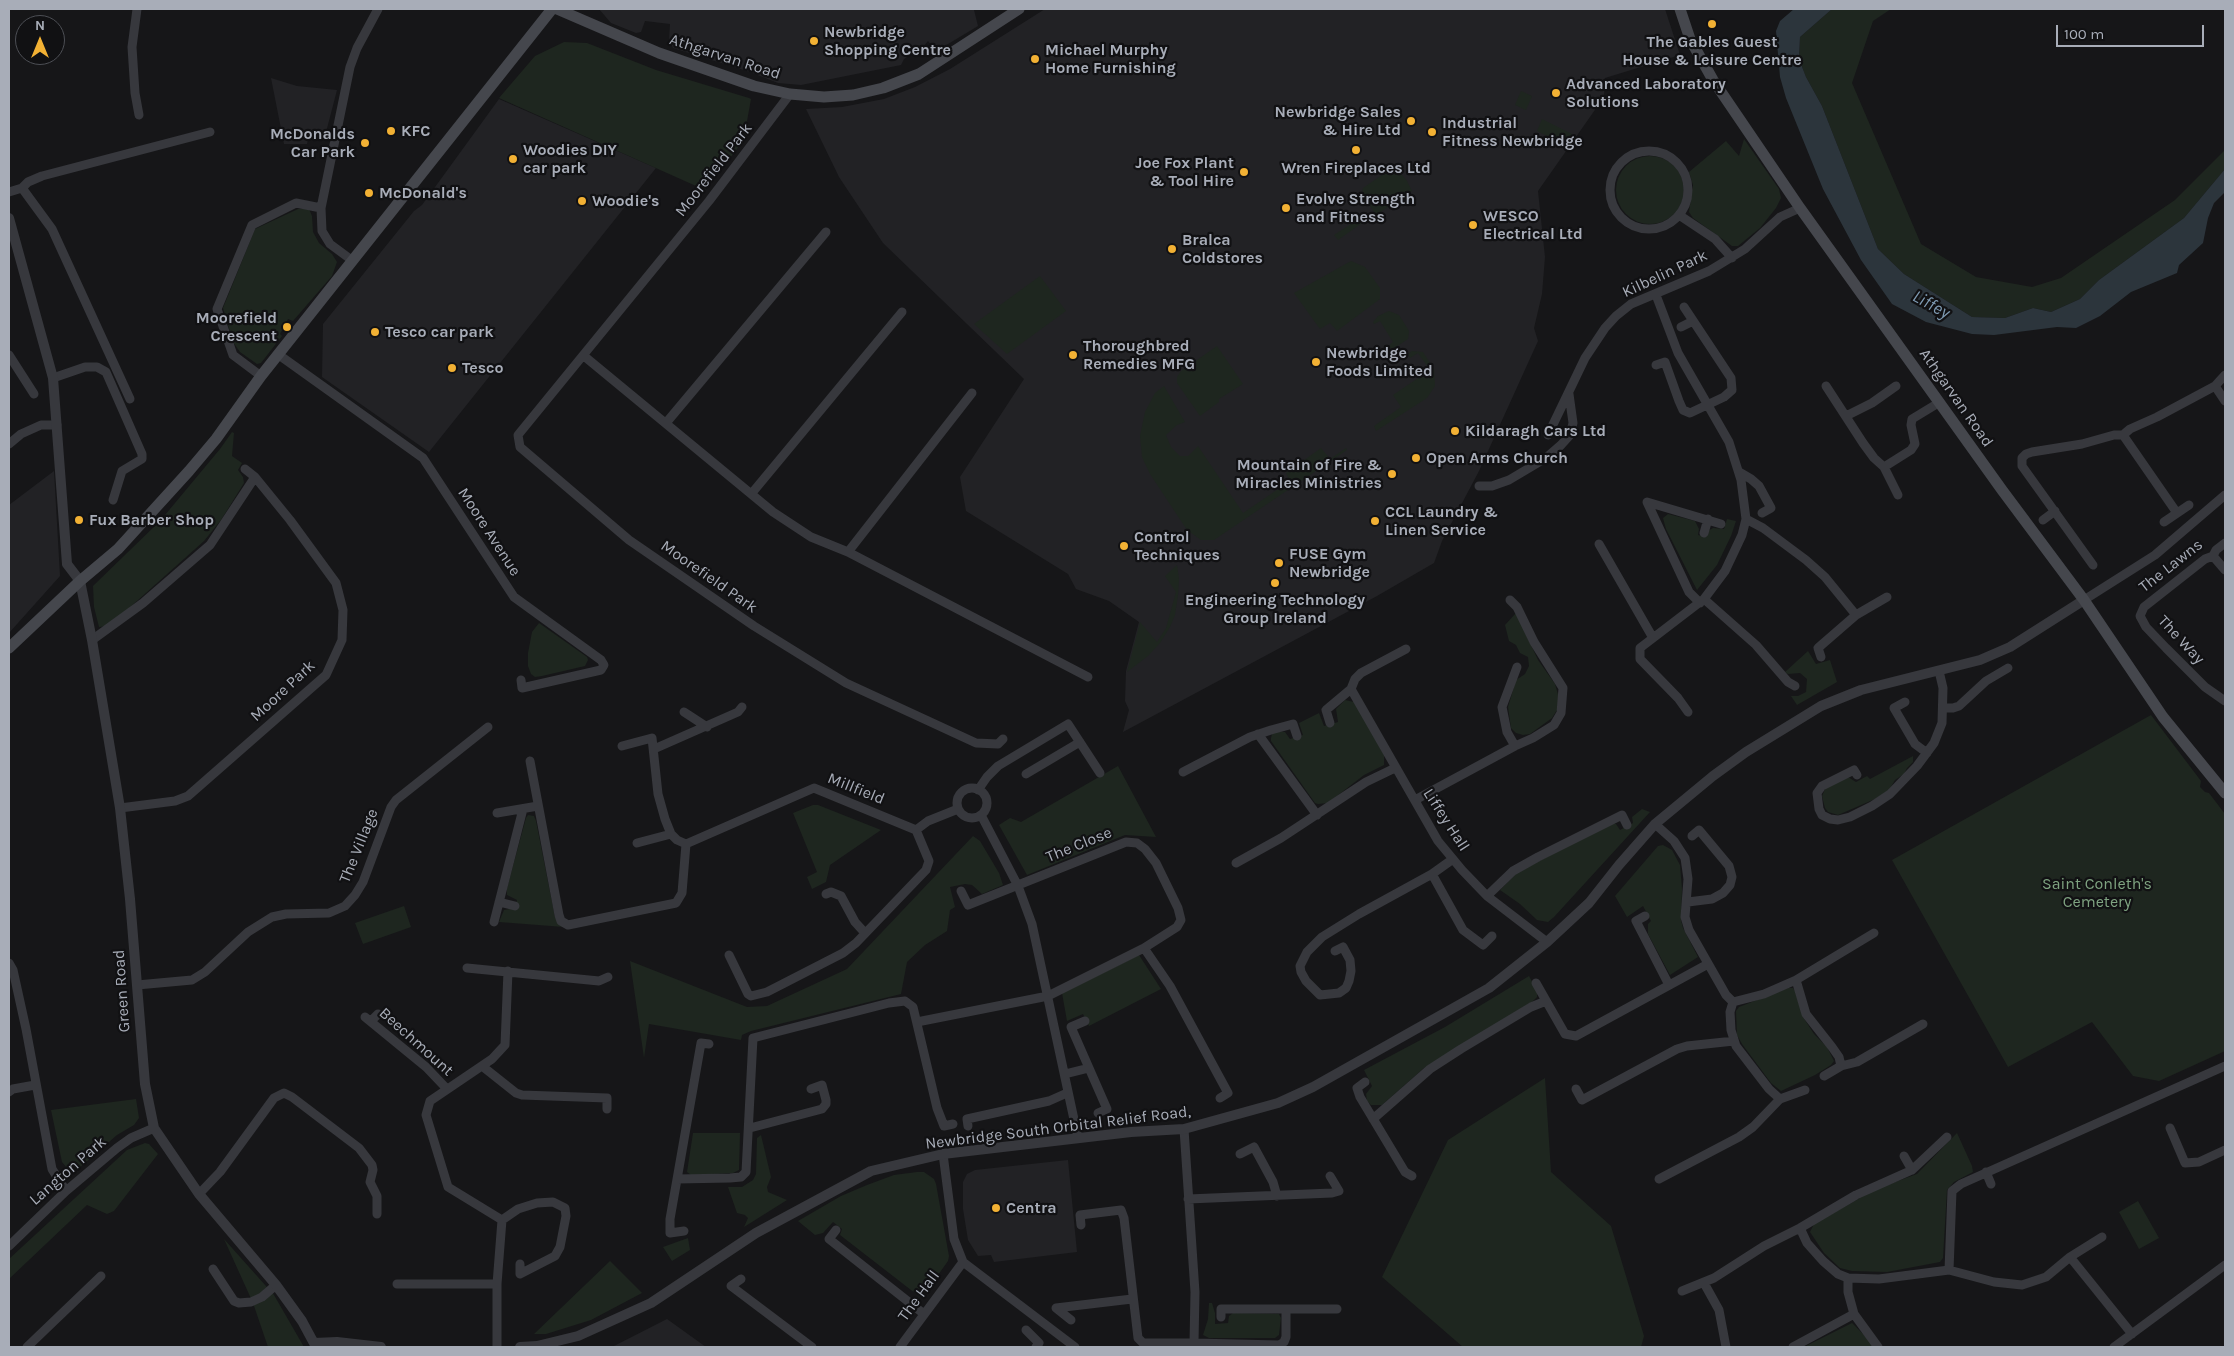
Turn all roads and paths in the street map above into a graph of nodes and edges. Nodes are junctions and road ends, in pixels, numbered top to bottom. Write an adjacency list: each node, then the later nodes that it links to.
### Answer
1 (137, 9): 8 (street)
2 (378, 9): 12 (street)
3 (552, 9): 18 (main road)
4 (557, 9): 7 (main road, Athgarvan Road)
5 (1019, 9): 7 (main road, Athgarvan Road)
6 (1680, 9): 13 (main road, Athgarvan Road)
7 (790, 94): 26 (street, Moorefield Park)
8 (139, 114)
9 (210, 132): 10 (street)
10 (22, 188): 11 (street); 37 (street)
11 (9, 192)
12 (321, 208): 18 (street); 29 (street)
13 (1800, 208): 17 (street, Kilbelin Park); 39 (main road, Athgarvan Road)
14 (1679, 215): 14 (street); 17 (street)
15 (9, 218): 30 (street)
16 (826, 232): 42 (street)
17 (1732, 258): 19 (street, Kilbelin Park)
18 (353, 261): 25 (main road)
19 (1656, 295): 34 (street, Kilbelin Park); 40 (street)
20 (1684, 307): 22 (street)
21 (902, 312): 52 (street)
22 (1693, 321): 23 (street); 40 (street)
23 (1681, 327)
24 (9, 355): 36 (street)
25 (279, 355): 29 (main road); 88 (street, Moore Avenue)
26 (584, 356): 42 (street); 102 (street, Moorefield Park)
27 (1656, 365): 40 (street)
28 (2225, 375): 32 (street)
29 (261, 376): 72 (main road)
30 (53, 378): 43 (street); 55 (street)
31 (1826, 386): 41 (street)
32 (2215, 386): 38 (street); 45 (street)
33 (1893, 391): 41 (street)
34 (1569, 392): 44 (street, Kilbelin Park); 51 (street)
35 (972, 393): 68 (street)
36 (34, 394)
37 (130, 400)
38 (2225, 401)
39 (1940, 402): 47 (street); 75 (main road, Athgarvan Road)
40 (1708, 404): 49 (street)
41 (1846, 416): 47 (street)
42 (666, 423): 52 (street)
43 (57, 425): 46 (street); 72 (street)
44 (1548, 434)
45 (2123, 435): 57 (street); 59 (street)
46 (9, 444)
47 (1884, 467): 54 (street)
48 (245, 469): 50 (street, Moore Park)
49 (1739, 472): 58 (street); 61 (street)
50 (255, 477): 80 (street); 118 (street, Moore Park)
51 (1479, 486)
52 (752, 493): 68 (street)
53 (2225, 494): 75 (street)
54 (1898, 495)
55 (113, 500)
56 (2189, 505): 59 (street)
57 (2055, 512): 62 (street); 70 (street)
58 (1762, 513)
59 (2177, 513): 63 (street)
60 (1708, 519): 64 (street); 65 (street); 76 (street)
61 (1746, 519): 76 (street); 77 (street)
62 (2043, 520)
63 (2164, 522)
64 (1721, 524)
65 (1704, 533)
66 (2225, 543): 69 (street, The Lawns)
67 (1599, 544): 79 (street)
68 (848, 552): 87 (street)
69 (2212, 556): 71 (street); 78 (street, The Lawns)
70 (2092, 565)
71 (2225, 570)
72 (80, 581): 80 (street, Green Road); 81 (main road)
73 (1887, 597): 77 (street)
74 (1510, 600): 105 (street)
75 (2084, 600): 86 (street, Newbridge South Orbital Relief Road,); 115 (main road, Athgarvan Road)
76 (1702, 601): 79 (street); 89 (street)
77 (1856, 616): 83 (street)
78 (2140, 616): 91 (street, The Way)
79 (1653, 638): 96 (street)
80 (92, 640): 118 (street, Green Road)
81 (9, 648)
82 (1406, 649): 90 (street)
83 (1821, 657)
84 (1517, 667): 105 (street)
85 (2008, 668): 94 (street)
86 (1939, 672): 94 (street); 124 (street, Newbridge South Orbital Relief Road,)
87 (1088, 677)
88 (519, 686)
89 (1795, 686)
90 (1351, 689): 97 (street); 109 (street, Liffey Hall)
91 (2225, 701)
92 (1905, 702): 107 (street)
93 (742, 707): 99 (street)
94 (1944, 708): 107 (street)
95 (684, 712): 99 (street)
96 (1688, 712)
97 (1330, 723)
98 (488, 726): 157 (street, The Village)
99 (707, 727): 106 (street)
100 (1258, 734): 101 (street); 110 (street); 123 (street)
101 (1297, 736)
102 (1003, 739)
103 (1080, 742): 111 (street); 112 (street); 114 (street)
104 (622, 746): 106 (street)
105 (1514, 746): 116 (street)
106 (654, 749): 127 (street)
107 (1927, 753): 113 (street)
108 (530, 761): 117 (street)
109 (1395, 768): 116 (street, Liffey Hall); 123 (street)
110 (1183, 772)
111 (1100, 773)
112 (1026, 774)
113 (1857, 775)
114 (978, 790): 120 (street); 122 (street)
115 (2225, 793)
116 (1415, 800): 131 (street, Liffey Hall)
117 (538, 806): 119 (street); 130 (street)
118 (120, 808): 157 (street, Green Road)
119 (523, 808): 121 (street); 138 (street)
120 (958, 809): 122 (street); 126 (street)
121 (497, 813)
122 (981, 815): 134 (street)
123 (1317, 815): 132 (street)
124 (1655, 824): 139 (street); 146 (street, Newbridge South Orbital Relief Road,)
125 (1627, 825): 137 (street)
126 (916, 830): 130 (street, Millfield); 143 (street)
127 (671, 834): 129 (street); 130 (street)
128 (1692, 836): 139 (street)
129 (637, 843)
130 (686, 844)
131 (1452, 859): 133 (street); 137 (street, Liffey Hall)
132 (1236, 863)
133 (1432, 874): 145 (street); 148 (street)
134 (1018, 886): 135 (street, The Close); 147 (street, The Close); 159 (street)
135 (961, 891)
136 (826, 894): 143 (street)
137 (1488, 896): 146 (street, Liffey Hall)
138 (499, 902): 140 (street); 142 (street)
139 (1688, 902): 151 (street)
140 (515, 906)
141 (1645, 916): 158 (street)
142 (494, 922)
143 (865, 933): 149 (street)
144 (1874, 934): 155 (street)
145 (1492, 936)
146 (1547, 942): 192 (street, Newbridge South Orbital Relief Road,)
147 (1144, 948): 159 (street, The Close); 182 (street)
148 (1335, 951)
149 (729, 955)
150 (9, 963): 175 (street)
151 (1708, 964): 158 (street); 161 (street)
152 (467, 968): 153 (street)
153 (508, 971): 154 (street); 168 (street, Beechmount)
154 (608, 977)
155 (1796, 980): 161 (street); 169 (street)
156 (1536, 983): 160 (street)
157 (137, 985): 189 (street, Green Road)
158 (1669, 985): 160 (street)
159 (1048, 996): 164 (street, The Close); 172 (street)
160 (1546, 1001): 186 (street)
161 (1733, 1002): 166 (street)
162 (378, 1014): 176 (street, Beechmount)
163 (1085, 1021): 171 (street)
164 (917, 1022): 187 (street); 190 (street)
165 (1923, 1024): 169 (street)
166 (1734, 1041): 178 (street); 183 (street)
167 (709, 1044): 203 (street)
168 (482, 1066): 176 (street, Beechmount); 184 (street)
169 (1841, 1066): 173 (street)
170 (2225, 1066): 200 (street)
171 (1089, 1068): 172 (street); 185 (street)
172 (1065, 1074): 181 (street)
173 (1824, 1076)
174 (1365, 1082): 186 (street)
175 (35, 1085): 180 (street); 206 (street)
176 (448, 1089): 211 (street, Beechmount)
177 (811, 1089): 190 (street)
178 (1576, 1089)
179 (1805, 1090): 183 (street)
180 (9, 1092)
181 (1067, 1093): 188 (street); 194 (street)
182 (1220, 1098)
183 (1780, 1099): 204 (street)
184 (607, 1109)
185 (1098, 1113)
186 (1372, 1119): 202 (street)
187 (953, 1124)
188 (968, 1126)
189 (154, 1128): 206 (street, Langton Park); 207 (street, Green Road)
190 (750, 1128): 203 (street)
191 (2170, 1128): 195 (street)
192 (1184, 1129): 194 (street, Newbridge South Orbital Relief Road,); 209 (street)
193 (1947, 1137): 199 (street)
194 (1078, 1138): 196 (street, Newbridge South Orbital Relief Road,)
195 (2225, 1150)
196 (943, 1154): 219 (street); 246 (street, Newbridge South Orbital Relief Road,)
197 (1240, 1154): 208 (street)
198 (1904, 1156): 199 (street)
199 (1912, 1170): 213 (street)
200 (1986, 1172): 205 (street); 223 (street)
201 (1330, 1176): 208 (street)
202 (1412, 1176)
203 (676, 1179): 215 (street)
204 (1659, 1179)
205 (1991, 1184)
206 (66, 1191): 217 (street, Langton Park)
207 (199, 1194): 210 (street); 230 (street, Green Road)
208 (1278, 1196): 209 (street)
209 (1188, 1199): 241 (street)
210 (377, 1214)
211 (502, 1220): 220 (street); 228 (street)
212 (1081, 1225): 232 (street)
213 (1800, 1228): 225 (street); 229 (street)
214 (836, 1230): 235 (street)
215 (684, 1231)
216 (2102, 1237): 218 (street)
217 (9, 1246)
218 (2070, 1257): 223 (street); 240 (street)
219 (963, 1262): 235 (street, The Hall); 250 (street)
220 (520, 1264)
221 (2225, 1265): 240 (street)
222 (213, 1269): 230 (street)
223 (1949, 1270): 225 (street)
224 (101, 1276): 243 (street)
225 (1848, 1278): 236 (street)
226 (741, 1279): 247 (street)
227 (397, 1284): 228 (street)
228 (497, 1284): 245 (street)
229 (1704, 1284): 231 (street); 251 (street)
230 (276, 1285): 242 (street, Green Road)
231 (1682, 1291)
232 (1132, 1298): 238 (street); 241 (street)
233 (1286, 1309): 234 (street); 237 (street); 241 (street)
234 (1337, 1309)
235 (924, 1314): 248 (street, The Hall)
236 (1854, 1314): 252 (street); 253 (street)
237 (1221, 1316)
238 (1071, 1320)
239 (1026, 1330): 249 (street)
240 (2132, 1334): 254 (street)
241 (1194, 1343)
242 (315, 1345): 244 (street)
243 (28, 1347)
244 (381, 1347)
245 (497, 1347)
246 (520, 1347)
247 (812, 1347)
248 (900, 1347)
249 (1036, 1347)
250 (1075, 1347)
251 (1726, 1347)
252 (1793, 1347)
253 (1878, 1347)
254 (2114, 1347)

